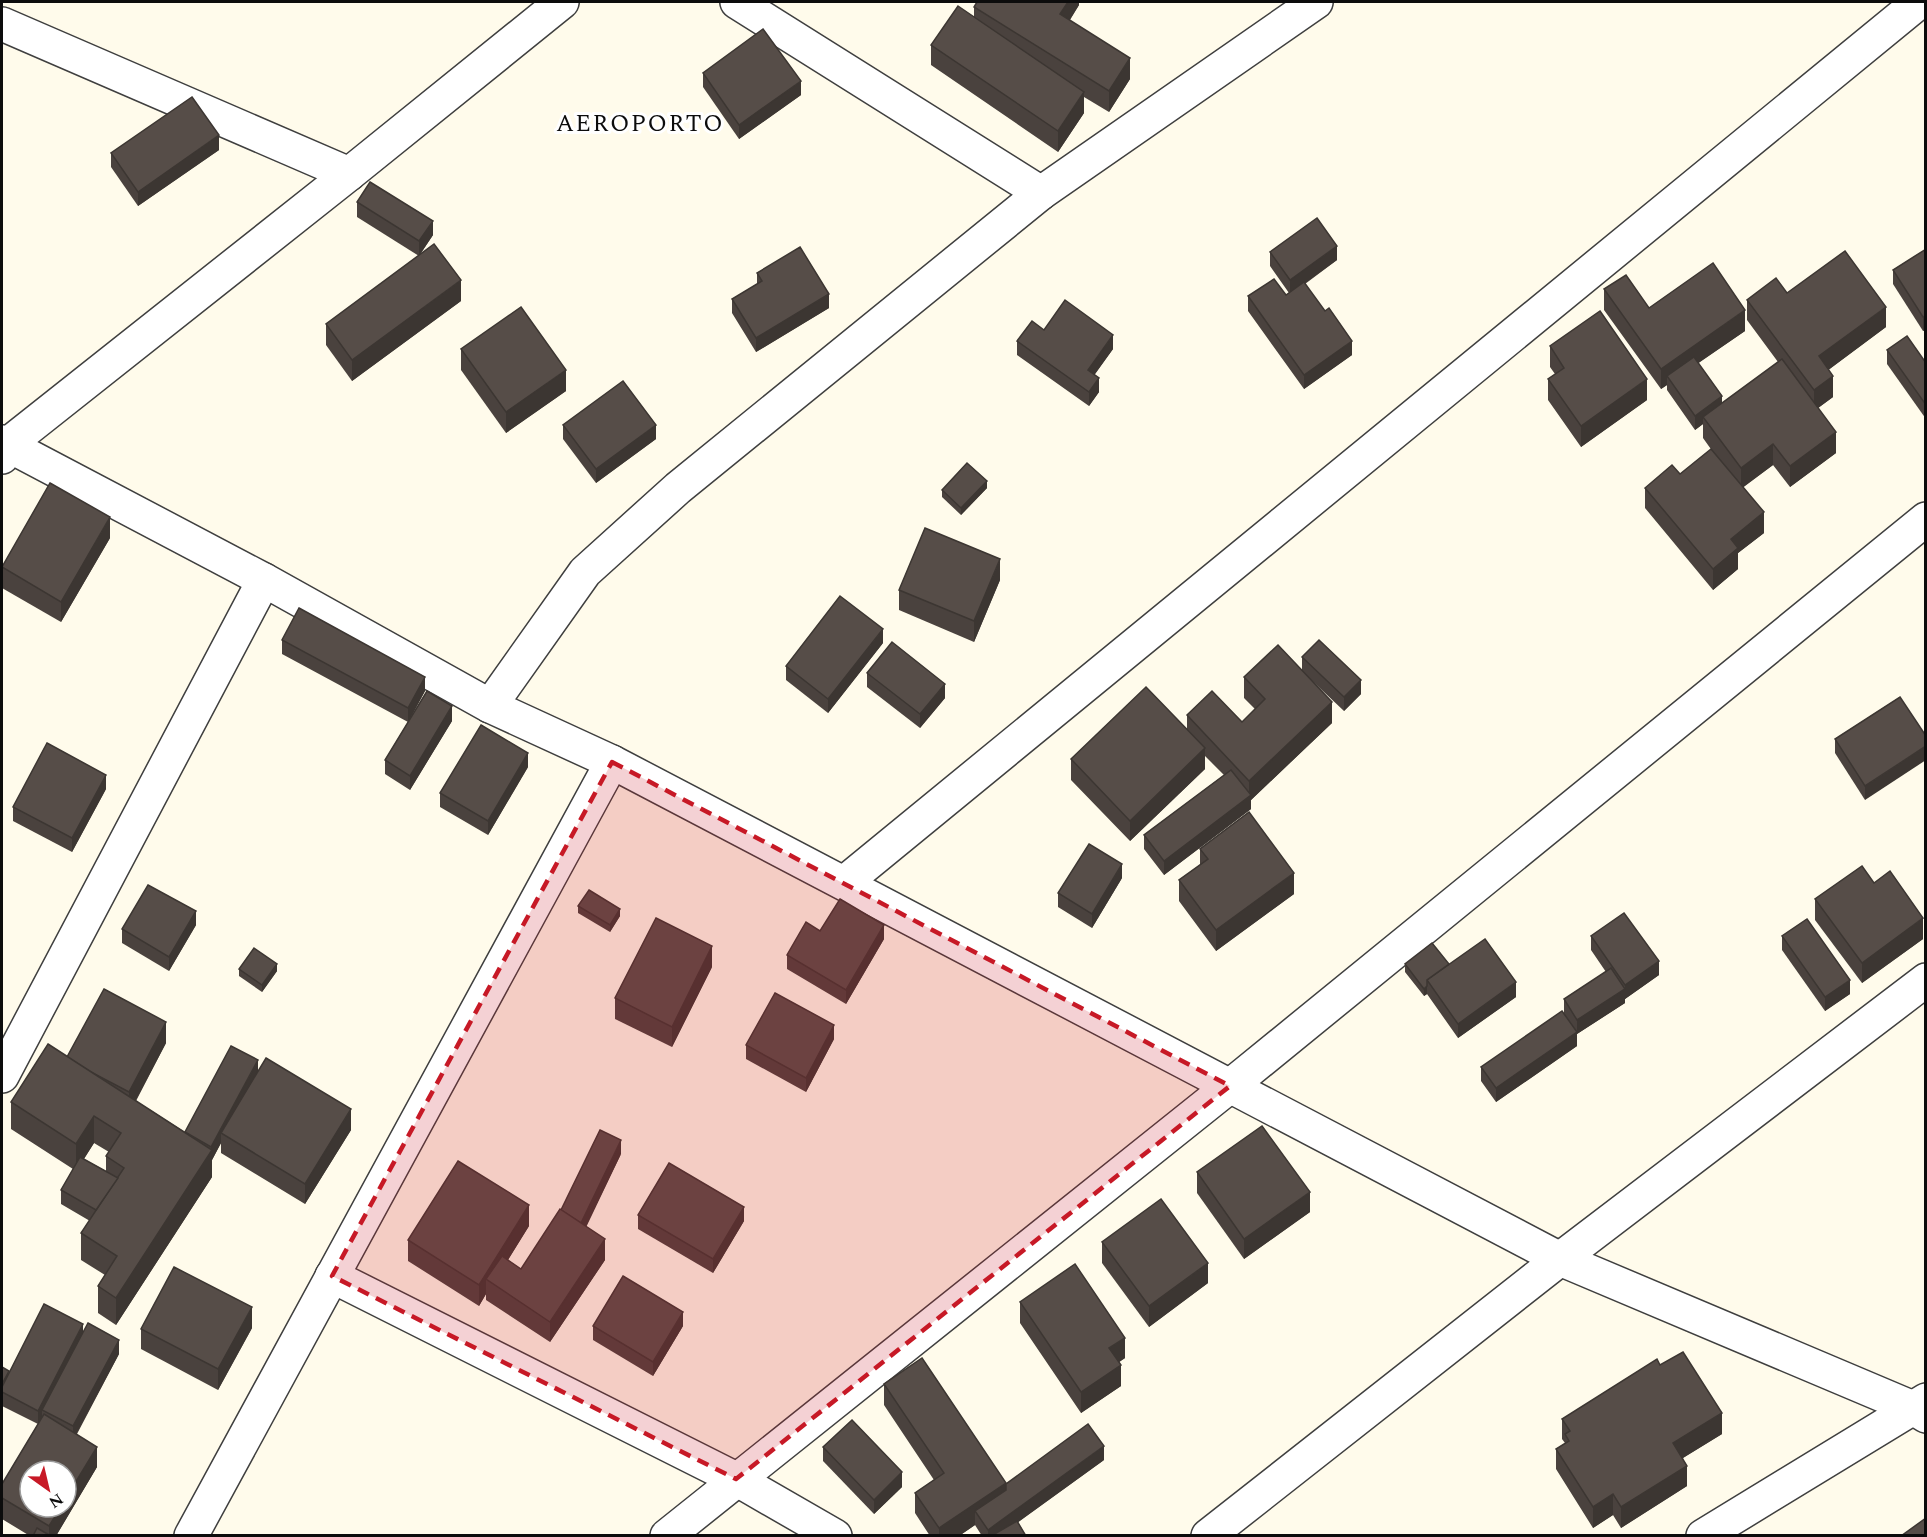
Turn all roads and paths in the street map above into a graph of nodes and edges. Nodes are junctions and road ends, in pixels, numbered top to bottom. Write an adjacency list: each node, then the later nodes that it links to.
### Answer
1 (562, 2): 6 (street)
2 (737, 2): 7 (street)
3 (1316, 2): 7 (street)
4 (1919, 2): 13 (street)
5 (2, 24): 6 (street)
6 (349, 174): 8 (street)
7 (1041, 193): 11 (street)
8 (3, 448): 10 (street)
9 (1926, 519): 16 (street)
10 (264, 580): 11 (street); 15 (street)
11 (490, 706): 12 (street)
12 (612, 762): 13 (street); 18 (street)
13 (844, 883): 16 (street)
14 (1926, 981): 17 (street)
15 (2, 1076)
16 (1230, 1086): 17 (street); 20 (street)
17 (1560, 1260): 19 (street); 24 (street)
18 (332, 1276): 20 (street); 21 (street)
19 (1921, 1408): 25 (street)
20 (736, 1479): 22 (street); 23 (street)
21 (191, 1536)
22 (667, 1536)
23 (835, 1536)
24 (1208, 1536)
25 (1703, 1536)

